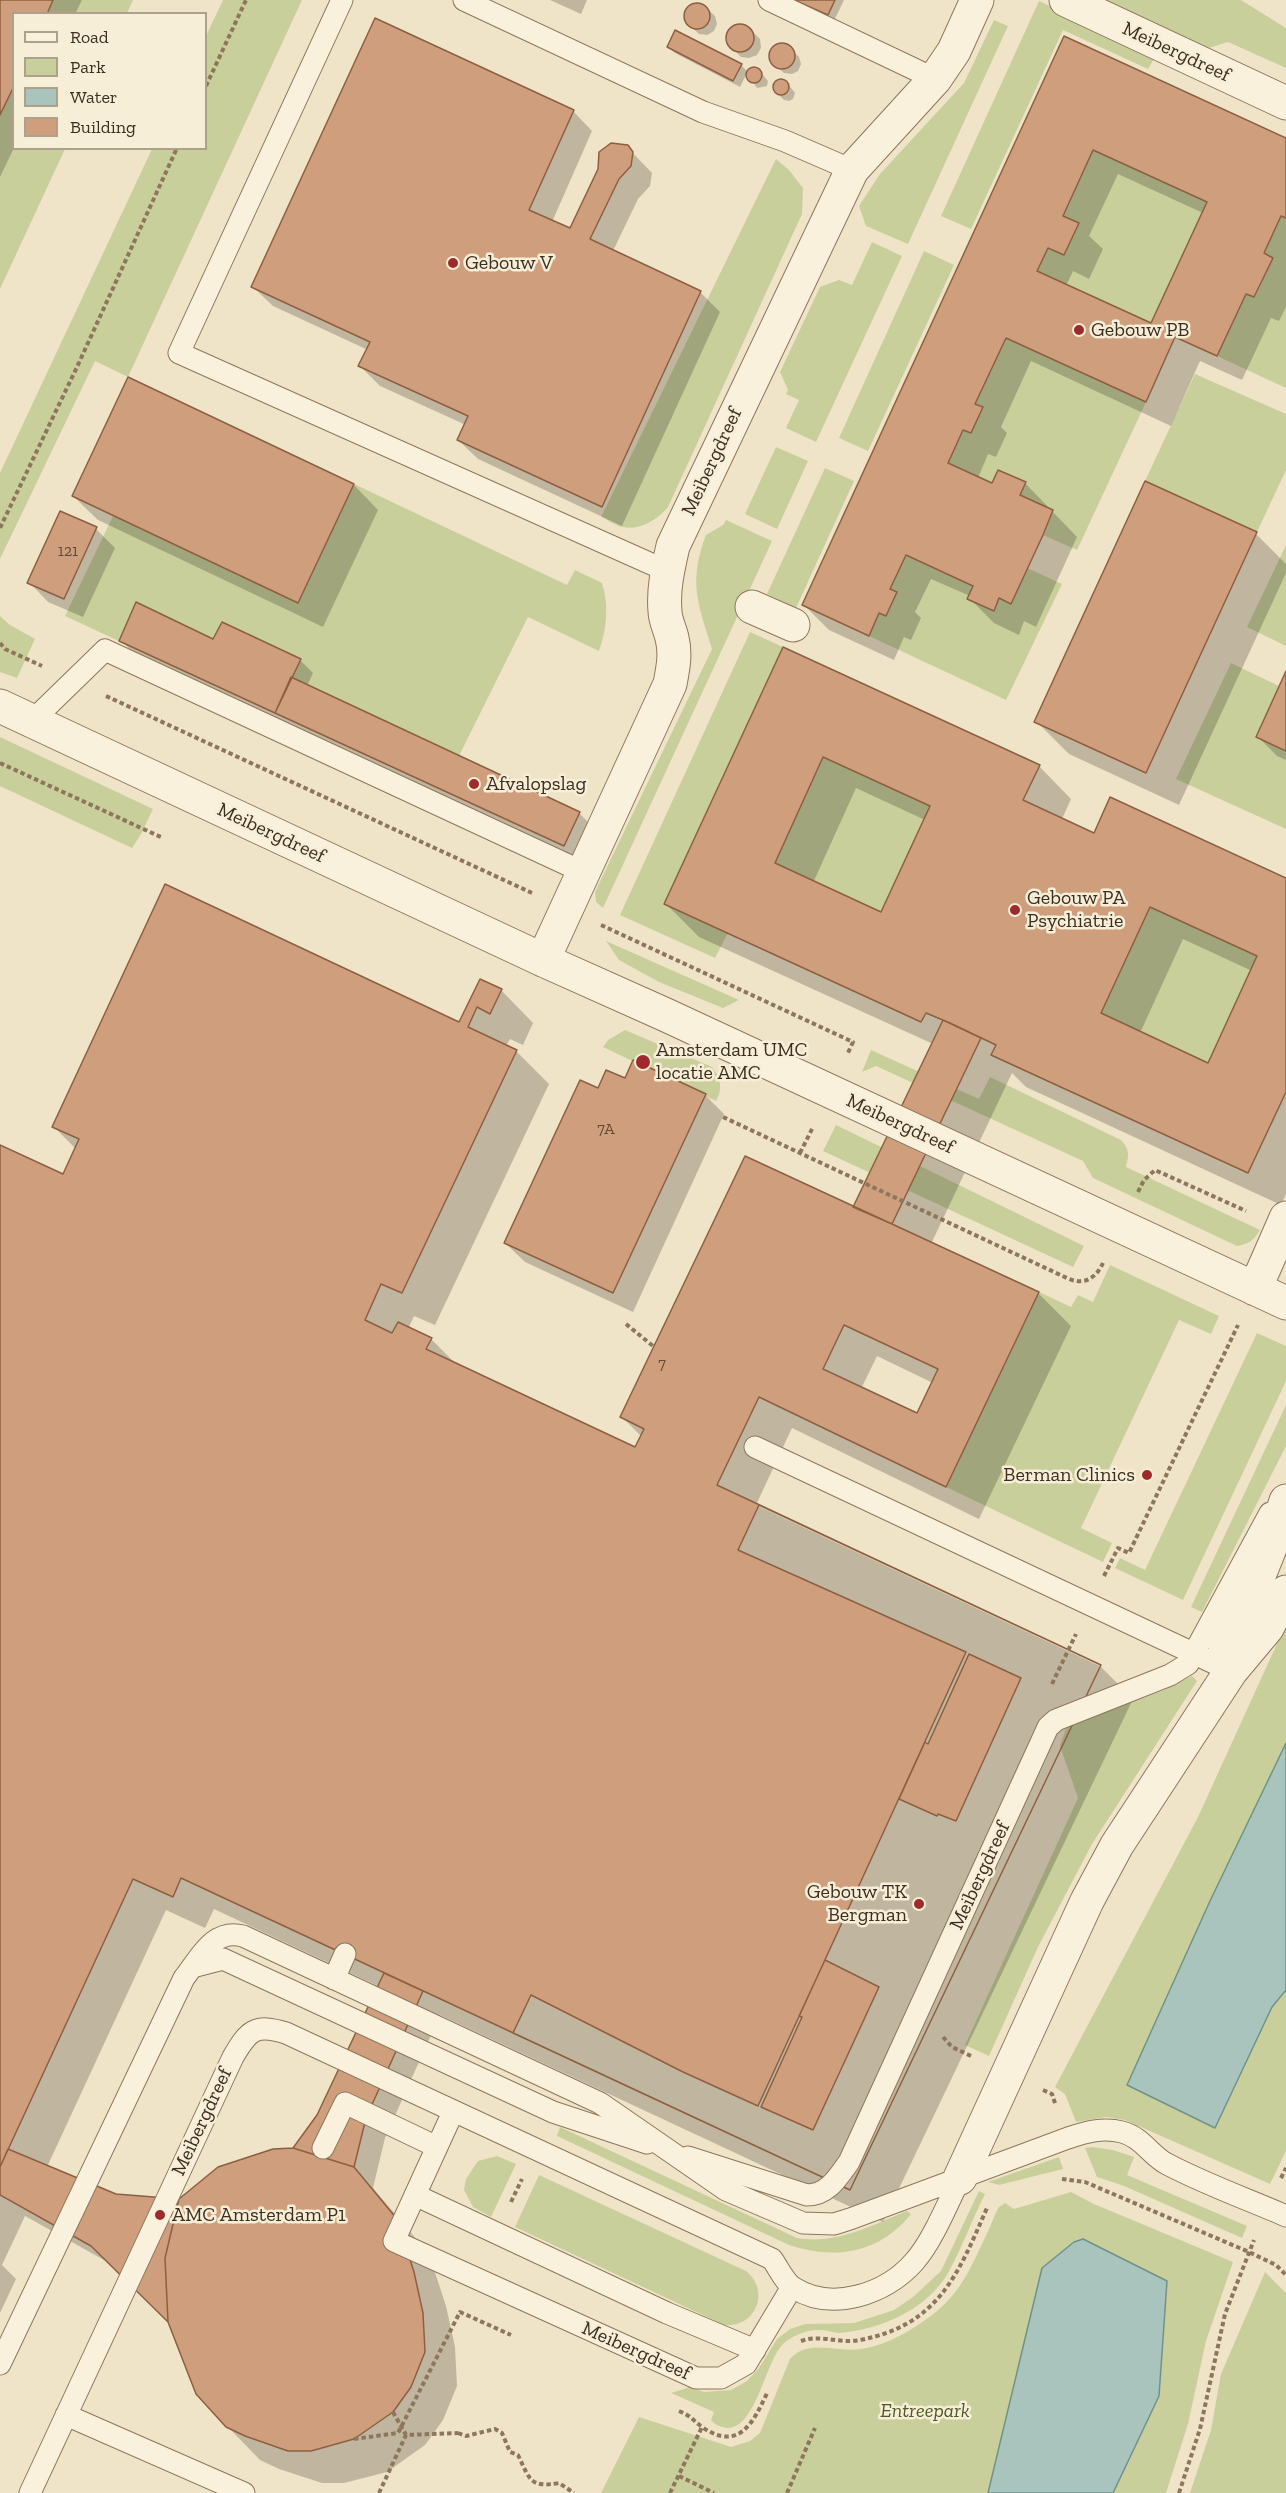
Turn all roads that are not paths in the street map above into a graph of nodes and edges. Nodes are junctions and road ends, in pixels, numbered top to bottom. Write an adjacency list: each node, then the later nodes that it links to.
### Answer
1 (342, 0): 9 (lane)
2 (464, 0): 8 (lane)
3 (769, 0): 6 (lane)
4 (977, 0): 6 (street, Meibergdreef)
5 (1066, 0): 7 (street, Meibergdreef)
6 (935, 78): 8 (street, Meibergdreef)
7 (1286, 104)
8 (852, 170): 9 (street, Meibergdreef)
9 (667, 571): 14 (street, Meibergdreef)
10 (752, 607): 11 (street)
11 (793, 625)
12 (0, 706): 13 (street, Meibergdreef)
13 (32, 721): 14 (lane); 15 (street, Meibergdreef)
14 (583, 872): 15 (street, Meibergdreef)
15 (543, 960): 17 (street, Meibergdreef)
16 (1284, 1223): 17 (street)
17 (1256, 1289): 18 (street, Meibergdreef)
18 (1286, 1302)
19 (755, 1447): 23 (lane)
20 (1286, 1491): 23 (lane, Meibergdreef)
21 (1286, 1501): 24 (street)
22 (1286, 1592): 24 (street)
23 (1195, 1655): 24 (lane); 31 (lane, Meibergdreef)
24 (1231, 1671): 32 (street)
25 (345, 1954): 27 (lane)
26 (192, 1967): 27 (lane, Meibergdreef); 31 (lane, Meibergdreef); 37 (lane, Meibergdreef)
27 (334, 1979): 31 (lane, Meibergdreef)
28 (453, 2112): 29 (lane, Meibergdreef); 35 (lane, Meibergdreef); 38 (lane, Meibergdreef)
29 (437, 2147): 30 (lane); 33 (lane, Meibergdreef)
30 (323, 2148)
31 (669, 2150): 32 (lane, Meibergdreef)
32 (960, 2178): 34 (lane, Meibergdreef); 35 (lane)
33 (415, 2195): 36 (lane); 36 (lane, Meibergdreef)
34 (1276, 2212)
35 (792, 2288): 36 (lane, Meibergdreef)
36 (755, 2350)
37 (0, 2364)
38 (66, 2415): 39 (lane, Meibergdreef); 40 (lane)
39 (30, 2493)
40 (244, 2493)

